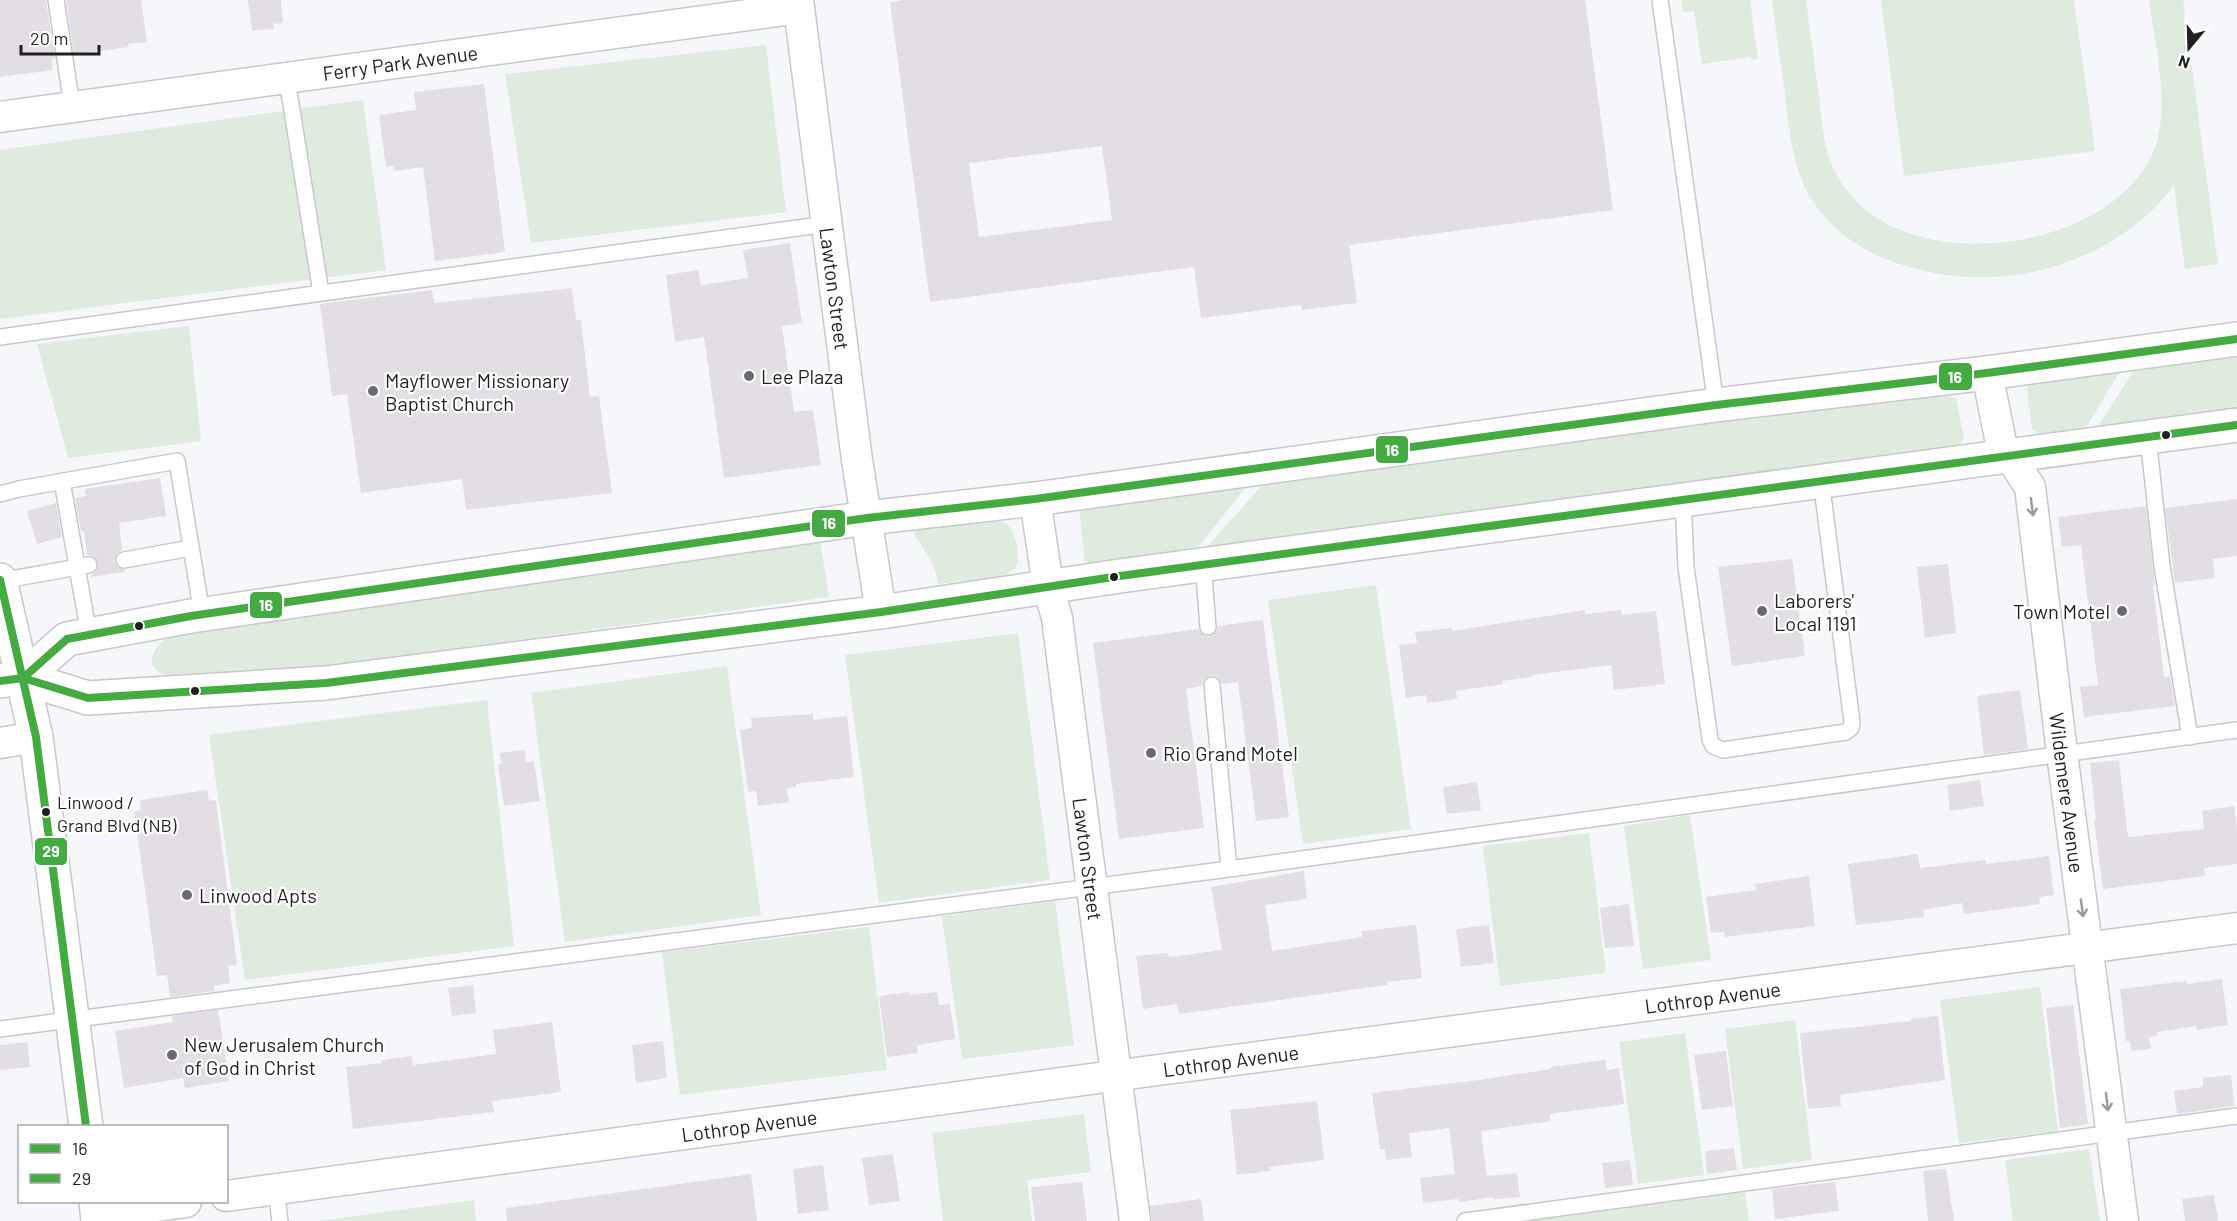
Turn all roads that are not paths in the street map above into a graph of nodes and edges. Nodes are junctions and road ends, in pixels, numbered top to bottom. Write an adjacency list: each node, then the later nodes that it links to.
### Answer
1 (56, 0): 5 (lane)
2 (1660, 0): 12 (lane)
3 (799, 4): 4 (street, Ferry Park Avenue); 7 (street, Lawton Street)
4 (286, 77): 5 (street, Ferry Park Avenue); 8 (lane)
5 (72, 106): 6 (street, Ferry Park Avenue)
6 (0, 117)
7 (827, 224): 8 (lane); 21 (street, Lawton Street)
8 (321, 293): 9 (lane)
9 (0, 337)
10 (2237, 339): 11 (main road)
11 (1987, 372): 12 (main road); 15 (street, Wildemere Avenue)
12 (1716, 405): 19 (main road)
13 (2237, 425): 14 (main road)
14 (2148, 437): 15 (main road); 37 (lane)
15 (2008, 455): 16 (main road); 39 (street, Wildemere Avenue, one-way to 39)
16 (1821, 480): 20 (main road); 20 (lane)
17 (62, 481): 18 (lane); 22 (lane); 25 (lane)
18 (0, 494)
19 (1035, 499): 21 (main road); 27 (street, Lawton Street)
20 (1683, 499): 24 (main road)
21 (867, 518): 28 (street, Lawton Street); 29 (main road)
22 (191, 548): 23 (lane); 29 (lane)
23 (124, 560)
24 (1203, 564): 27 (main road); 31 (lane)
25 (83, 566): 26 (lane); 32 (lane)
26 (0, 580): 30 (main road)
27 (1048, 586): 28 (main road); 41 (street, Lawton Street)
28 (881, 612): 33 (main road)
29 (202, 614): 32 (main road)
30 (5, 622): 33 (main road)
31 (1208, 627)
32 (89, 635): 33 (main road)
33 (11, 679): 36 (main road)
34 (1212, 685): 40 (lane)
35 (2237, 730): 37 (lane)
36 (36, 737): 38 (street); 44 (main road)
37 (2190, 737): 39 (lane)
38 (0, 743)
39 (2062, 753): 40 (lane); 43 (street, Wildemere Avenue, one-way to 43)
40 (1229, 868): 41 (lane)
41 (1091, 886): 44 (lane); 46 (street, Lawton Street)
42 (2237, 928): 43 (street, Lothrop Avenue)
43 (2088, 948): 46 (street, Lothrop Avenue); 49 (street, Wildemere Avenue, one-way to 49)
44 (72, 1019): 45 (lane); 48 (main road)
45 (0, 1029)
46 (1116, 1076): 50 (street, Lothrop Avenue); 55 (street, Lawton Street)
47 (2237, 1116): 49 (lane)
48 (86, 1125)
49 (2111, 1132): 56 (lane); 57 (street, Wildemere Avenue)
50 (276, 1189): 51 (street, Lothrop Avenue); 54 (lane)
51 (228, 1196)
52 (177, 1203): 53 (street)
53 (97, 1212)
54 (280, 1221)
55 (1135, 1221)
56 (1466, 1221)
57 (2123, 1221)

